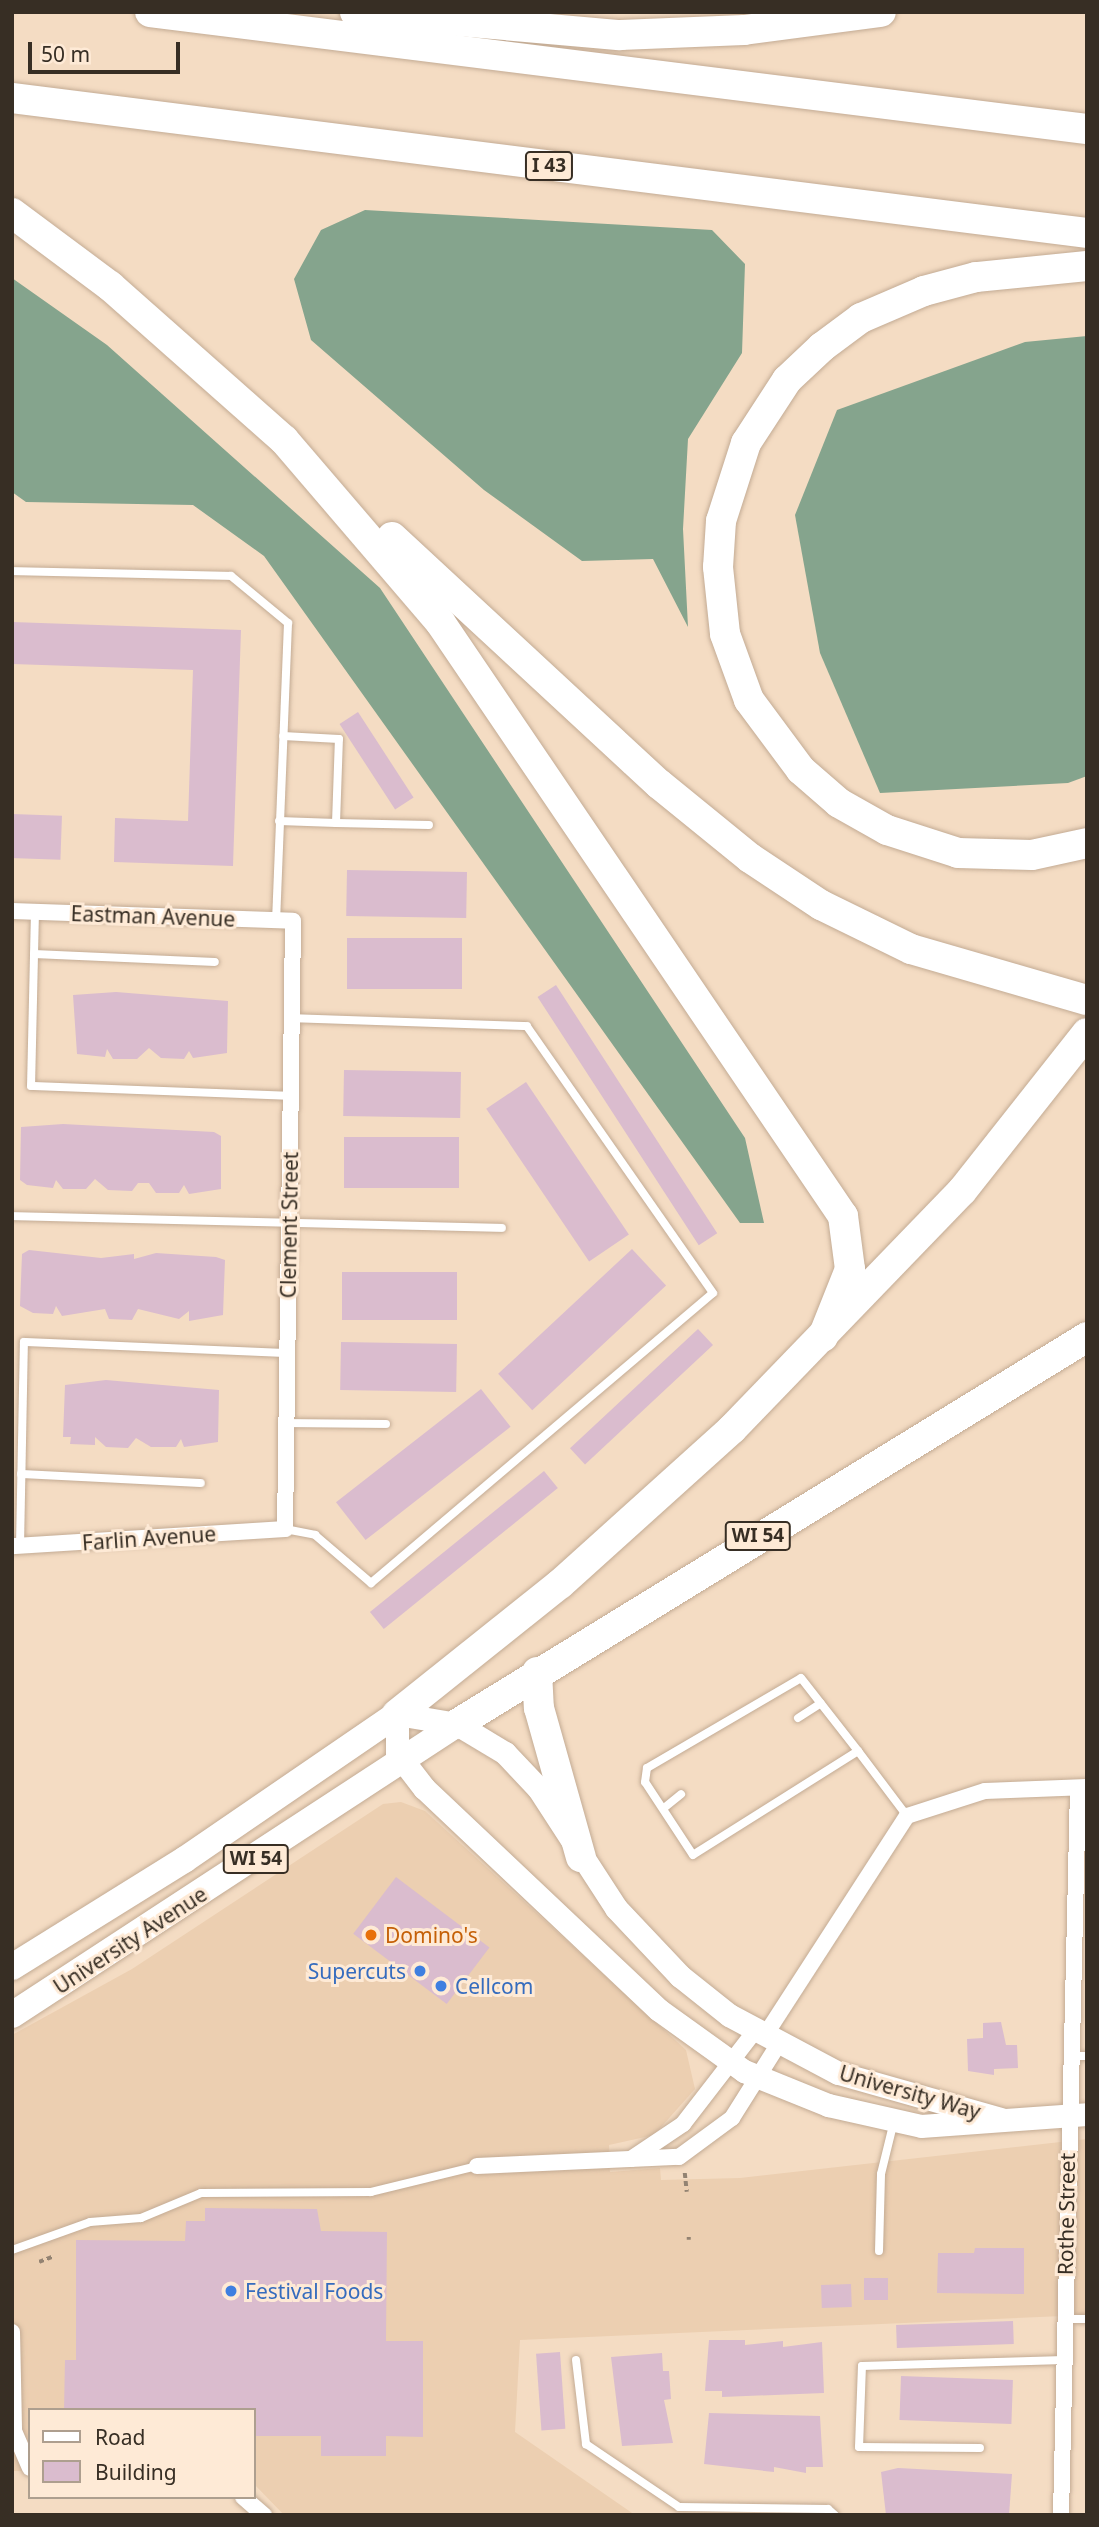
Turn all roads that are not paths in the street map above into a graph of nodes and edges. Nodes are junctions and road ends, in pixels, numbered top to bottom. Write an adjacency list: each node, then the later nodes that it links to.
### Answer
1 (150, 12): 5 (highway)
2 (355, 12): 3 (highway)
3 (881, 12)
4 (12, 98): 7 (highway, I 43)
5 (1087, 129)
6 (12, 214): 9 (highway)
7 (1087, 233)
8 (1087, 266): 15 (highway)
9 (327, 484): 22 (highway); 29 (highway)
10 (12, 571): 11 (lane)
11 (283, 736): 12 (lane); 13 (lane)
12 (279, 821): 13 (lane); 18 (lane)
13 (336, 823): 14 (lane)
14 (429, 825)
15 (1087, 843)
16 (12, 911): 17 (street, Eastman Avenue)
17 (36, 911): 18 (street, Eastman Avenue); 20 (lane)
18 (276, 921): 19 (street, Eastman Avenue)
19 (293, 921): 23 (street, Clement Street)
20 (34, 954): 21 (lane); 25 (lane)
21 (215, 962)
22 (1087, 1000)
23 (292, 1018): 25 (street, Clement Street); 36 (lane)
24 (1087, 1033): 29 (highway, WI 54)
25 (291, 1096): 27 (street, Clement Street)
26 (12, 1216): 27 (lane)
27 (289, 1222): 28 (lane); 31 (street, Clement Street)
28 (502, 1228)
29 (824, 1337): 40 (highway, WI 54)
30 (1087, 1337): 38 (highway, WI 54)
31 (287, 1353): 32 (street, Clement Street); 34 (lane)
32 (286, 1423): 33 (lane); 36 (street, Clement Street)
33 (386, 1424)
34 (22, 1475): 35 (lane); 37 (lane)
35 (201, 1483)
36 (285, 1529): 37 (street, Farlin Avenue)
37 (16, 1546)
38 (537, 1672): 42 (highway, WI 54); 49 (highway)
39 (821, 1703): 41 (lane); 43 (lane); 47 (lane)
40 (397, 1714): 42 (main road, University Way); 44 (main road); 50 (main road, University Avenue / WI 54)
41 (798, 1718)
42 (457, 1724): 44 (main road, University Avenue / WI 54); 49 (main road, University Way)
43 (858, 1751): 47 (lane); 48 (lane)
44 (401, 1760): 51 (main road, University Avenue / WI 54); 54 (main road, University Way)
45 (1082, 1787): 48 (street); 53 (street, Rothe Street)
46 (681, 1794): 47 (lane)
47 (664, 1808)
48 (907, 1816): 52 (street)
49 (581, 1857): 52 (main road, University Way)
50 (12, 1967)
51 (12, 2015)
52 (765, 2038): 54 (street); 55 (street); 57 (main road, University Way)
53 (1080, 2056): 56 (street, Rothe Street)
54 (730, 2062): 55 (main road, University Way); 59 (street)
55 (760, 2078): 58 (main road, University Way); 59 (street)
56 (1078, 2115): 57 (main road); 63 (street, Rothe Street)
57 (1001, 2119): 58 (main road, University Way)
58 (894, 2121): 62 (lane)
59 (631, 2159): 60 (street)
60 (477, 2166): 61 (lane)
61 (12, 2250)
62 (879, 2251)
63 (1064, 2319): 64 (lane); 67 (street, Rothe Street)
64 (1087, 2319)
65 (12, 2332): 69 (street)
66 (576, 2360): 72 (lane)
67 (1063, 2360): 68 (lane); 73 (street, Rothe Street)
68 (980, 2448)
69 (28, 2463)
70 (245, 2499): 71 (street)
71 (264, 2515)
72 (835, 2515)
73 (1061, 2515)

